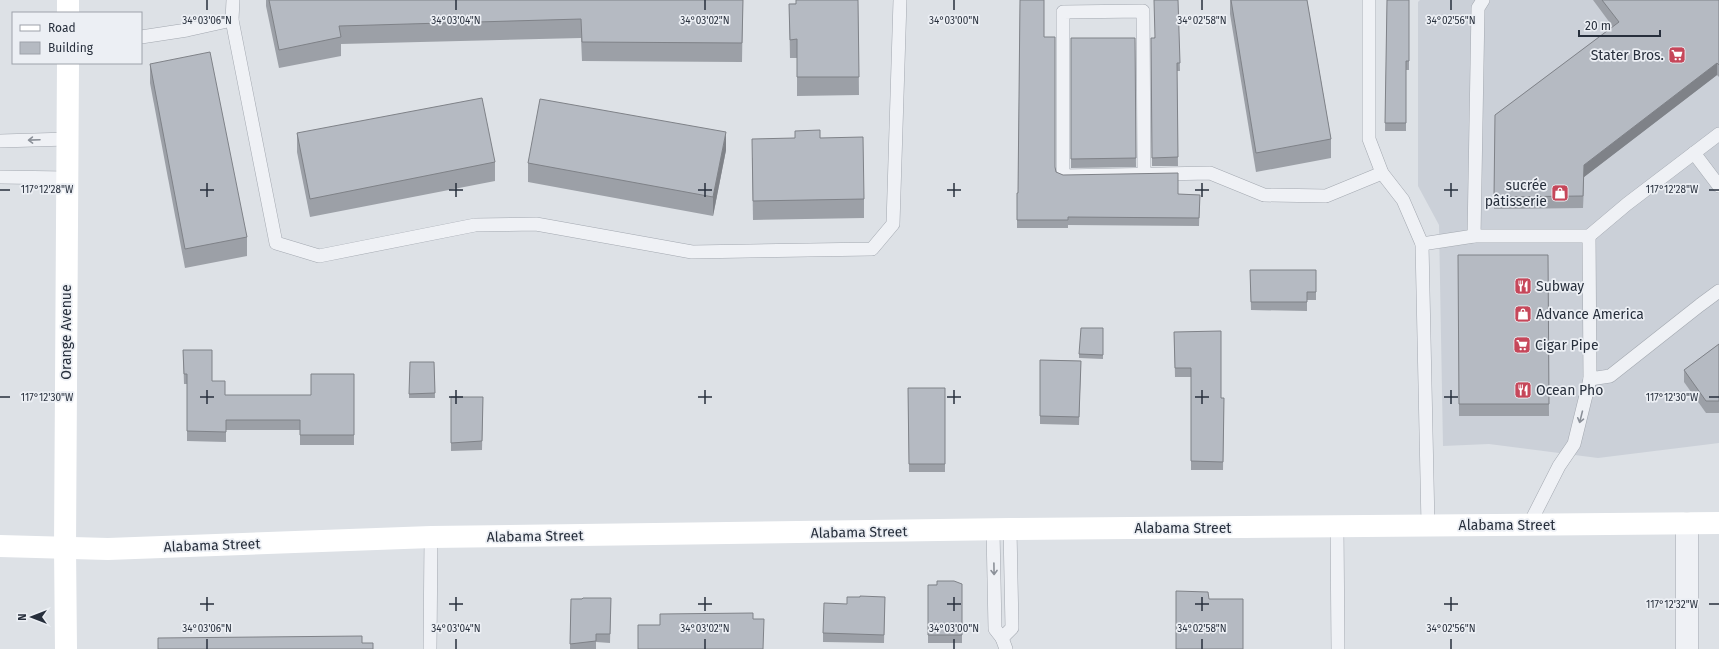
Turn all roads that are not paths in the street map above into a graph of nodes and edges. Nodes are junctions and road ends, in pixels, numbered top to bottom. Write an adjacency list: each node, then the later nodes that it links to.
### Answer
1 (68, 0): 6 (main road)
2 (233, 0): 7 (lane)
3 (900, 0): 7 (lane)
4 (1369, 0): 15 (lane)
5 (1483, 0): 19 (lane)
6 (68, 12)
7 (232, 20): 8 (lane)
8 (142, 37)
9 (68, 64): 11 (main road, Orange Avenue)
10 (1719, 134): 13 (lane)
11 (68, 139): 12 (lane, one-way to 12); 17 (main road, Orange Avenue)
12 (0, 141)
13 (1694, 153): 18 (lane); 20 (lane)
14 (1144, 173): 14 (lane); 15 (lane)
15 (1382, 173): 21 (lane)
16 (0, 177): 17 (lane)
17 (67, 178): 32 (main road, Orange Avenue)
18 (1719, 186)
19 (1474, 236): 20 (lane); 21 (lane)
20 (1589, 236): 23 (lane)
21 (1422, 244): 26 (lane)
22 (1719, 291): 23 (lane)
23 (1590, 380): 27 (lane, one-way to 27)
24 (1719, 523): 25 (main road, Alabama Street)
25 (1686, 524): 27 (main road, Alabama Street); 37 (street)
26 (1428, 525): 27 (main road, Alabama Street); 28 (main road, Alabama Street)
27 (1529, 525)
28 (1337, 527): 29 (main road, Alabama Street); 36 (lane)
29 (1001, 530): 30 (main road, Alabama Street); 33 (lane)
30 (431, 537): 32 (main road, Alabama Street); 35 (lane)
31 (0, 546): 32 (main road, Alabama Street)
32 (65, 547): 34 (main road, Orange Avenue)
33 (1004, 643)
34 (66, 649)
35 (430, 649)
36 (1338, 649)
37 (1687, 649)

